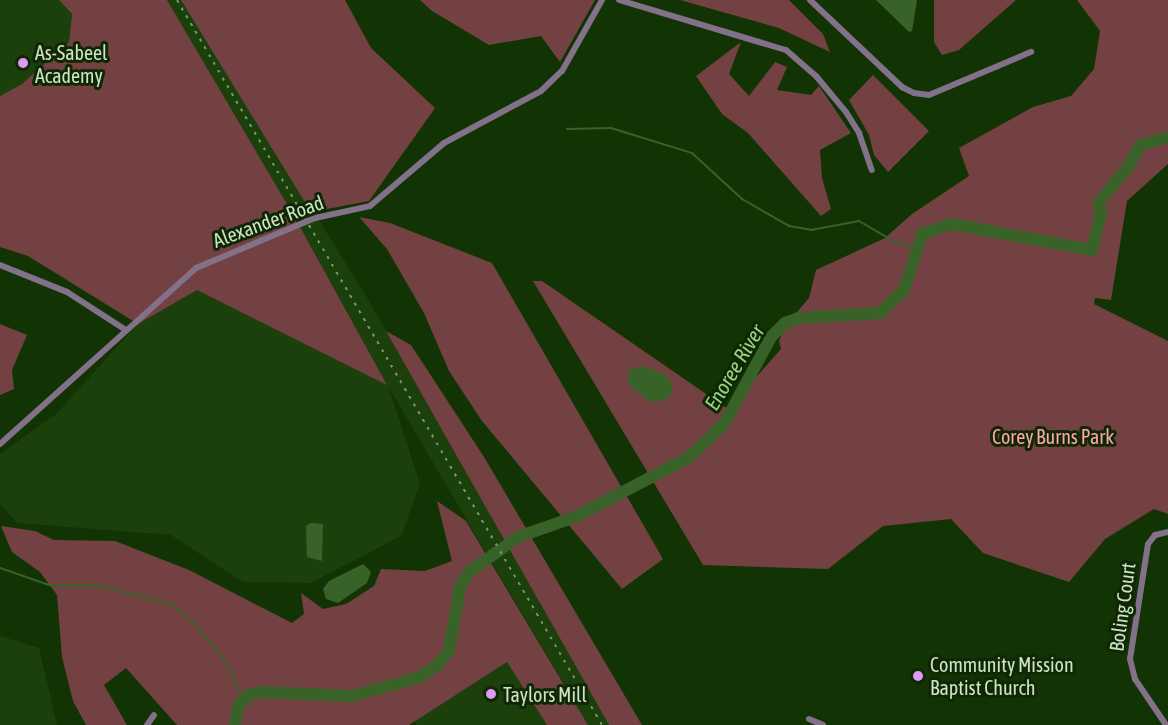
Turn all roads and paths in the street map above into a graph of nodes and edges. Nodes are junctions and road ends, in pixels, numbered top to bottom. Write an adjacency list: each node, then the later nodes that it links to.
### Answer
1 (602, 0): 7 (street, Alexander Road)
2 (619, 0): 5 (street)
3 (810, 0): 4 (street)
4 (1031, 52)
5 (872, 170)
6 (0, 266): 7 (street)
7 (126, 330): 8 (street, Alexander Road)
8 (0, 444)
9 (1168, 532): 14 (street, Boling Court)
10 (154, 715): 12 (street)
11 (809, 719): 13 (street)
12 (147, 725)
13 (823, 725)
14 (1166, 725)

